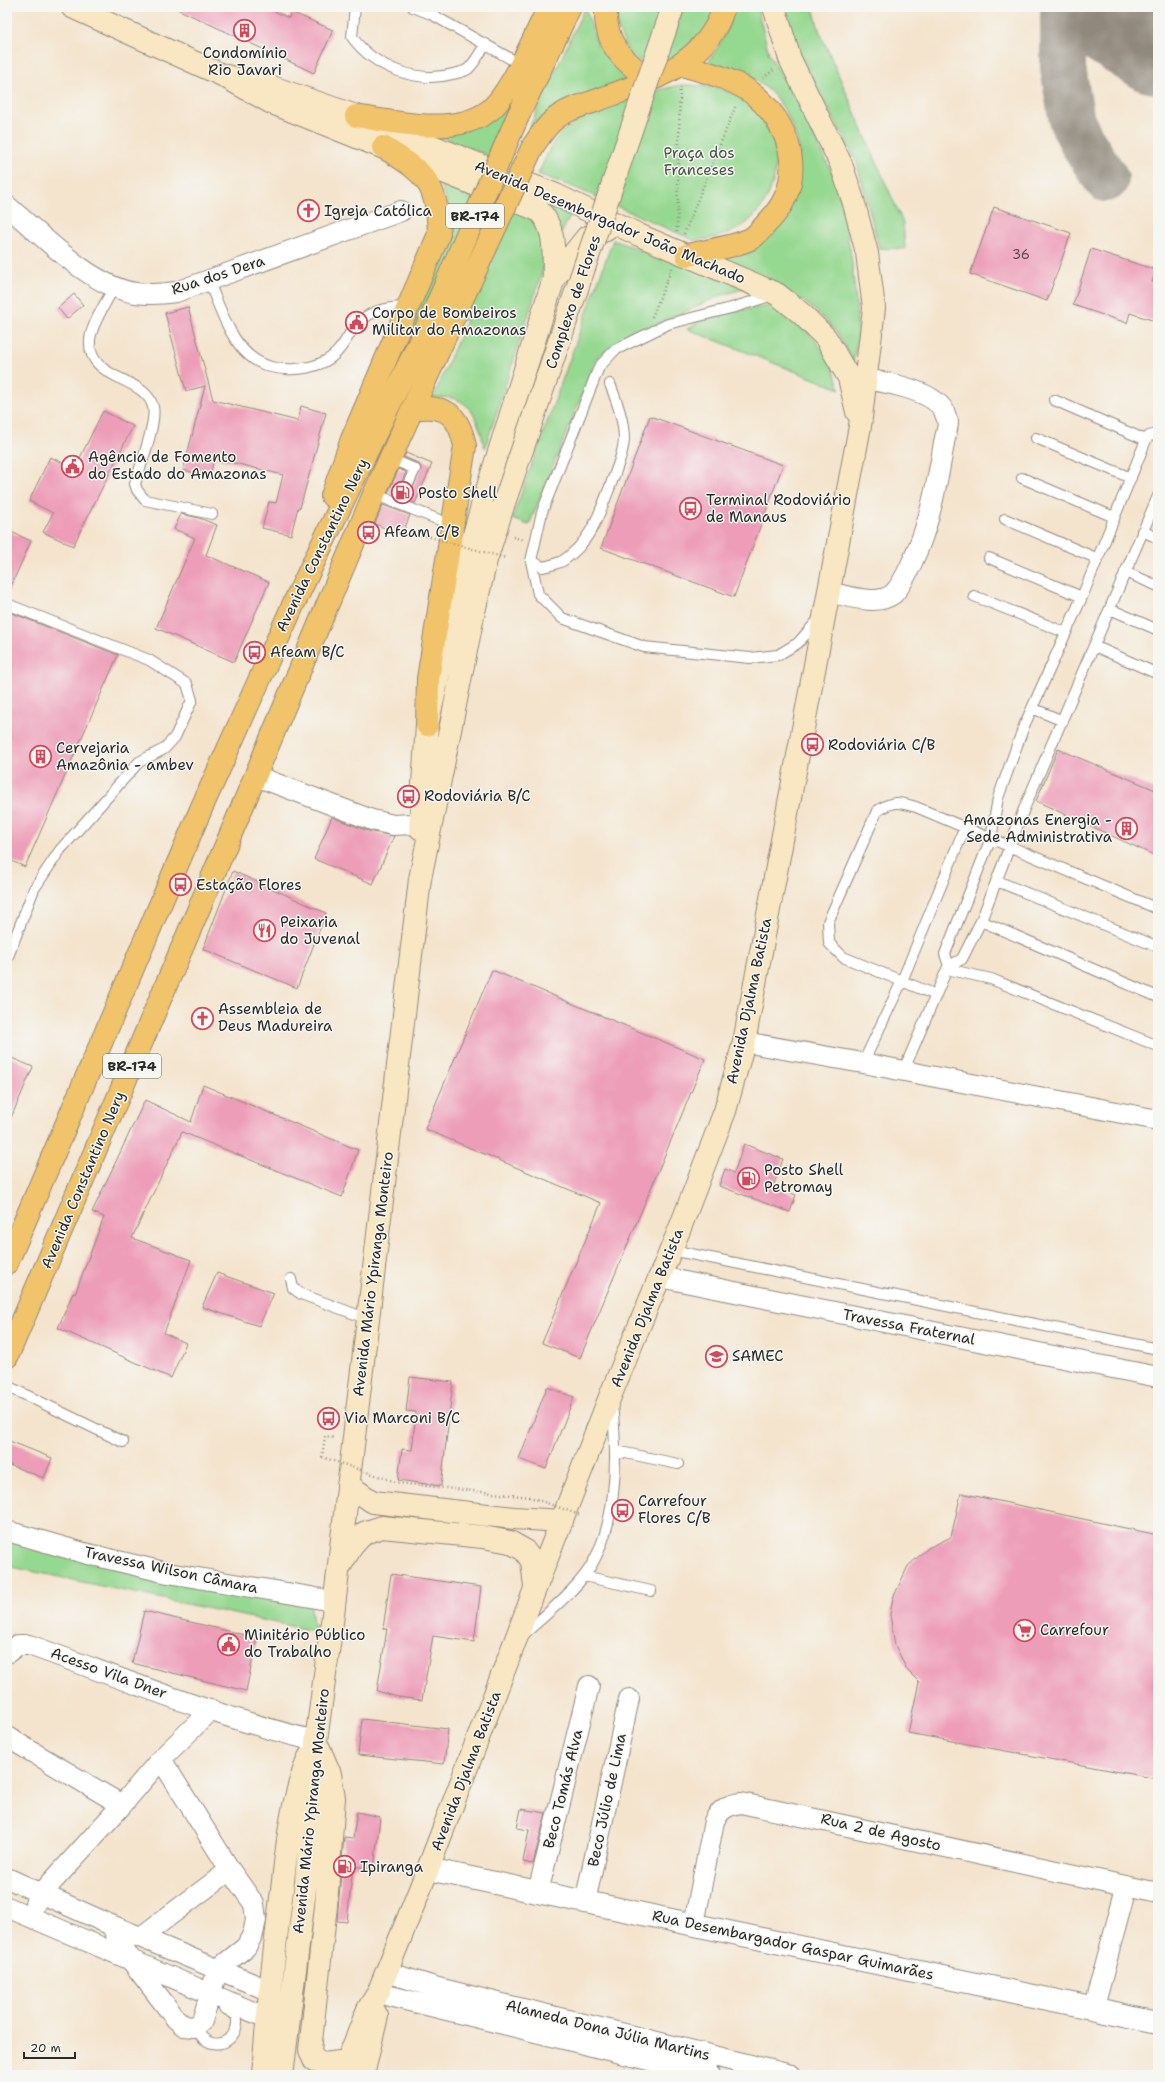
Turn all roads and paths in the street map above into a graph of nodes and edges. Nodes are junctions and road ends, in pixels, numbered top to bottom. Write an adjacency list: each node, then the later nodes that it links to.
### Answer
1 (72, 7): 13 (main road, Avenida Desembargador João Machado)
2 (355, 7): 10 (lane)
3 (413, 7): 10 (lane)
4 (549, 7): 11 (highway)
5 (570, 7): 31 (highway, Avenida Constantino Nery / BR-174, bridge)
6 (606, 7): 15 (highway)
7 (673, 7): 47 (main road, Complexo de Flores, bridge)
8 (724, 7): 14 (highway, BR-174)
9 (774, 7): 33 (main road)
10 (486, 44): 11 (lane)
11 (520, 64): 18 (highway)
12 (776, 68): 16 (path)
13 (222, 75): 18 (main road, Avenida Desembargador João Machado); 19 (main road, Avenida Desembargador João Machado)
14 (681, 75): 15 (highway, BR-174); 23 (path); 25 (highway)
15 (650, 80): 31 (highway, Avenida Constantino Nery / BR-174, bridge)
16 (758, 82)
17 (737, 104): 25 (path)
18 (356, 116): 24 (main road, Avenida Desembargador João Machado)
19 (382, 147): 21 (main road, Avenida Desembargador João Machado); 30 (highway)
20 (7, 206): 28 (street, Rua dos Dera)
21 (538, 210): 26 (main road, Avenida Mário Ypiranga Monteiro)
22 (401, 211): 27 (street, Rua dos Dera)
23 (677, 234)
24 (638, 235): 25 (main road, Avenida Desembargador João Machado); 26 (main road, Avenida Mário Ypiranga Monteiro)
25 (682, 252): 29 (main road, Avenida Desembargador João Machado); 32 (path)
26 (554, 278): 74 (main road, Avenida Mário Ypiranga Monteiro)
27 (208, 280): 28 (street, Rua dos Dera); 30 (lane)
28 (114, 287): 48 (lane)
29 (777, 294): 33 (main road, Avenida Desembargador João Machado); 58 (lane)
30 (408, 307): 64 (highway)
31 (442, 318): 36 (highway, Avenida Constantino Nery / BR-174); 64 (highway, Avenida Constantino Nery / BR-174)
32 (652, 318)
33 (858, 378): 37 (main road, Avenida Desembargador João Machado); 61 (street)
34 (610, 384): 58 (lane)
35 (1054, 400): 40 (lane)
36 (414, 409): 41 (highway, Avenida Constantino Nery / BR-174); 51 (highway)
37 (860, 426): 61 (main road, Avenida Djalma Batista)
38 (1158, 434): 40 (lane)
39 (1036, 438): 43 (lane)
40 (1146, 440): 43 (lane)
41 (391, 458): 44 (highway, Avenida Constantino Nery / BR-174); 46 (lane)
42 (1022, 478): 49 (lane)
43 (1131, 478): 49 (lane)
44 (374, 494): 46 (lane); 75 (highway, Avenida Constantino Nery / BR-174)
45 (1158, 496): 52 (lane)
46 (399, 504): 51 (lane)
47 (503, 506): 76 (main road, Avenida Mário Ypiranga Monteiro)
48 (212, 514)
49 (1114, 517): 57 (lane)
50 (1005, 519): 57 (lane)
51 (452, 525): 74 (highway)
52 (1142, 531): 54 (lane); 59 (lane)
53 (426, 536): 55 (path, bridge)
54 (1158, 538)
55 (506, 558)
56 (989, 558): 63 (lane)
57 (1096, 558): 63 (lane)
58 (530, 561): 67 (lane)
59 (1125, 572): 60 (lane); 66 (lane)
60 (1158, 586)
61 (828, 592): 67 (main road, Avenida Djalma Batista)
62 (974, 596): 69 (lane)
63 (1082, 597): 69 (lane)
64 (294, 603): 95 (highway, Avenida Constantino Nery / BR-174)
65 (7, 604): 84 (lane)
66 (1110, 609): 68 (lane); 70 (lane)
67 (823, 614): 89 (main road, Avenida Djalma Batista)
68 (1158, 630)
69 (1064, 632): 72 (lane)
70 (1094, 646): 71 (lane); 73 (lane)
71 (1158, 674)
72 (1032, 708): 73 (lane); 78 (lane)
73 (1063, 721): 79 (lane)
74 (427, 725): 76 (main road, Avenida Mário Ypiranga Monteiro)
75 (256, 776): 76 (street); 100 (highway, Avenida Constantino Nery / BR-174)
76 (426, 823): 98 (main road, Avenida Mário Ypiranga Monteiro)
77 (965, 827): 78 (lane); 86 (lane); 86 (lane)
78 (991, 838): 79 (lane); 85 (lane)
79 (1010, 847): 80 (lane); 81 (lane)
80 (997, 881): 82 (lane); 83 (lane)
81 (1158, 909)
82 (981, 921): 85 (lane); 88 (lane)
83 (1158, 947)
84 (7, 959)
85 (948, 967): 87 (lane); 90 (lane)
86 (902, 981): 87 (lane); 91 (lane)
87 (936, 995): 92 (lane)
88 (1158, 997)
89 (744, 1042): 91 (street); 94 (main road, Avenida Djalma Batista)
90 (1158, 1046)
91 (863, 1063): 92 (street)
92 (904, 1072): 93 (street)
93 (1158, 1120)
94 (671, 1250): 96 (main road, Avenida Djalma Batista); 99 (lane)
95 (7, 1263)
96 (660, 1277): 101 (street, Travessa Fraternal); 103 (main road, Avenida Djalma Batista)
97 (291, 1279): 98 (lane)
98 (368, 1319): 108 (main road, Avenida Mário Ypiranga Monteiro)
99 (1158, 1349)
100 (7, 1357)
101 (1158, 1377)
102 (7, 1386): 105 (lane)
103 (611, 1394): 106 (lane, Avenida Djalma Batista); 109 (main road, Avenida Djalma Batista)
104 (325, 1436): 109 (path, bridge)
105 (122, 1442)
106 (616, 1451): 107 (lane); 112 (lane, Avenida Djalma Batista)
107 (678, 1464)
108 (348, 1485): 109 (main road); 111 (main road, Avenida Mário Ypiranga Monteiro)
109 (571, 1518): 113 (main road, Avenida Djalma Batista)
110 (7, 1531): 115 (street, Travessa Wilson Câmara)
111 (338, 1568): 113 (main road); 115 (main road, Avenida Mário Ypiranga Monteiro)
112 (584, 1576): 114 (lane); 116 (lane, Avenida Djalma Batista)
113 (535, 1588): 116 (main road, Avenida Djalma Batista)
114 (651, 1591)
115 (334, 1606): 122 (main road, Avenida Mário Ypiranga Monteiro)
116 (514, 1644): 125 (main road, Avenida Djalma Batista)
117 (7, 1653): 120 (street, Acesso Vila Dner)
118 (589, 1686): 129 (street, Beco Tomás Alva)
119 (629, 1699): 132 (street, Beco Júlio de Lima)
120 (211, 1710): 122 (street, Acesso Vila Dner); 123 (street)
121 (7, 1737): 124 (street)
122 (316, 1741): 142 (main road); 152 (main road); 154 (main road, Avenida Mário Ypiranga Monteiro)
123 (161, 1759): 124 (street); 126 (street)
124 (122, 1805): 130 (street)
125 (428, 1869): 129 (street, Rua Desembargador Gaspar Guimarães); 140 (main road, Avenida Djalma Batista)
126 (230, 1870): 137 (street); 139 (street)
127 (7, 1878): 130 (street)
128 (1126, 1888): 131 (street, Rua 2 de Agosto); 135 (street, Rua 2 de Agosto); 146 (street)
129 (538, 1892): 132 (street, Rua Desembargador Gaspar Guimarães)
130 (42, 1893): 134 (street); 136 (street)
131 (1158, 1893)
132 (584, 1902): 135 (street, Rua Desembargador Gaspar Guimarães)
133 (7, 1907): 134 (street)
134 (29, 1916): 138 (street)
135 (694, 1924): 146 (street, Rua Desembargador Gaspar Guimarães)
136 (111, 1925): 137 (street); 138 (street)
137 (141, 1937): 139 (street)
138 (130, 1959): 144 (street); 149 (street)
139 (218, 1969): 142 (street); 144 (street)
140 (386, 1972): 141 (street, Alameda Dona Júlia Martins); 143 (main road, Avenida Djalma Batista)
141 (425, 1984): 145 (street); 150 (street, Alameda Dona Júlia Martins)
142 (270, 1991): 147 (main road)
143 (378, 1993): 145 (street, Alameda Dona Júlia Martins); 152 (main road)
144 (210, 1999): 147 (street); 149 (street); 149 (lane)
145 (418, 2004): 151 (street, Alameda Dona Júlia Martins)
146 (1094, 2007): 148 (street, Rua Desembargador Gaspar Guimarães)
147 (267, 2018): 153 (main road)
148 (1158, 2022)
149 (195, 2027)
150 (624, 2033): 151 (street); 156 (street, Alameda Dona Júlia Martins)
151 (620, 2053): 155 (street, Alameda Dona Júlia Martins)
152 (351, 2070)
153 (263, 2075)
154 (282, 2075)
155 (710, 2075)
156 (791, 2075)

